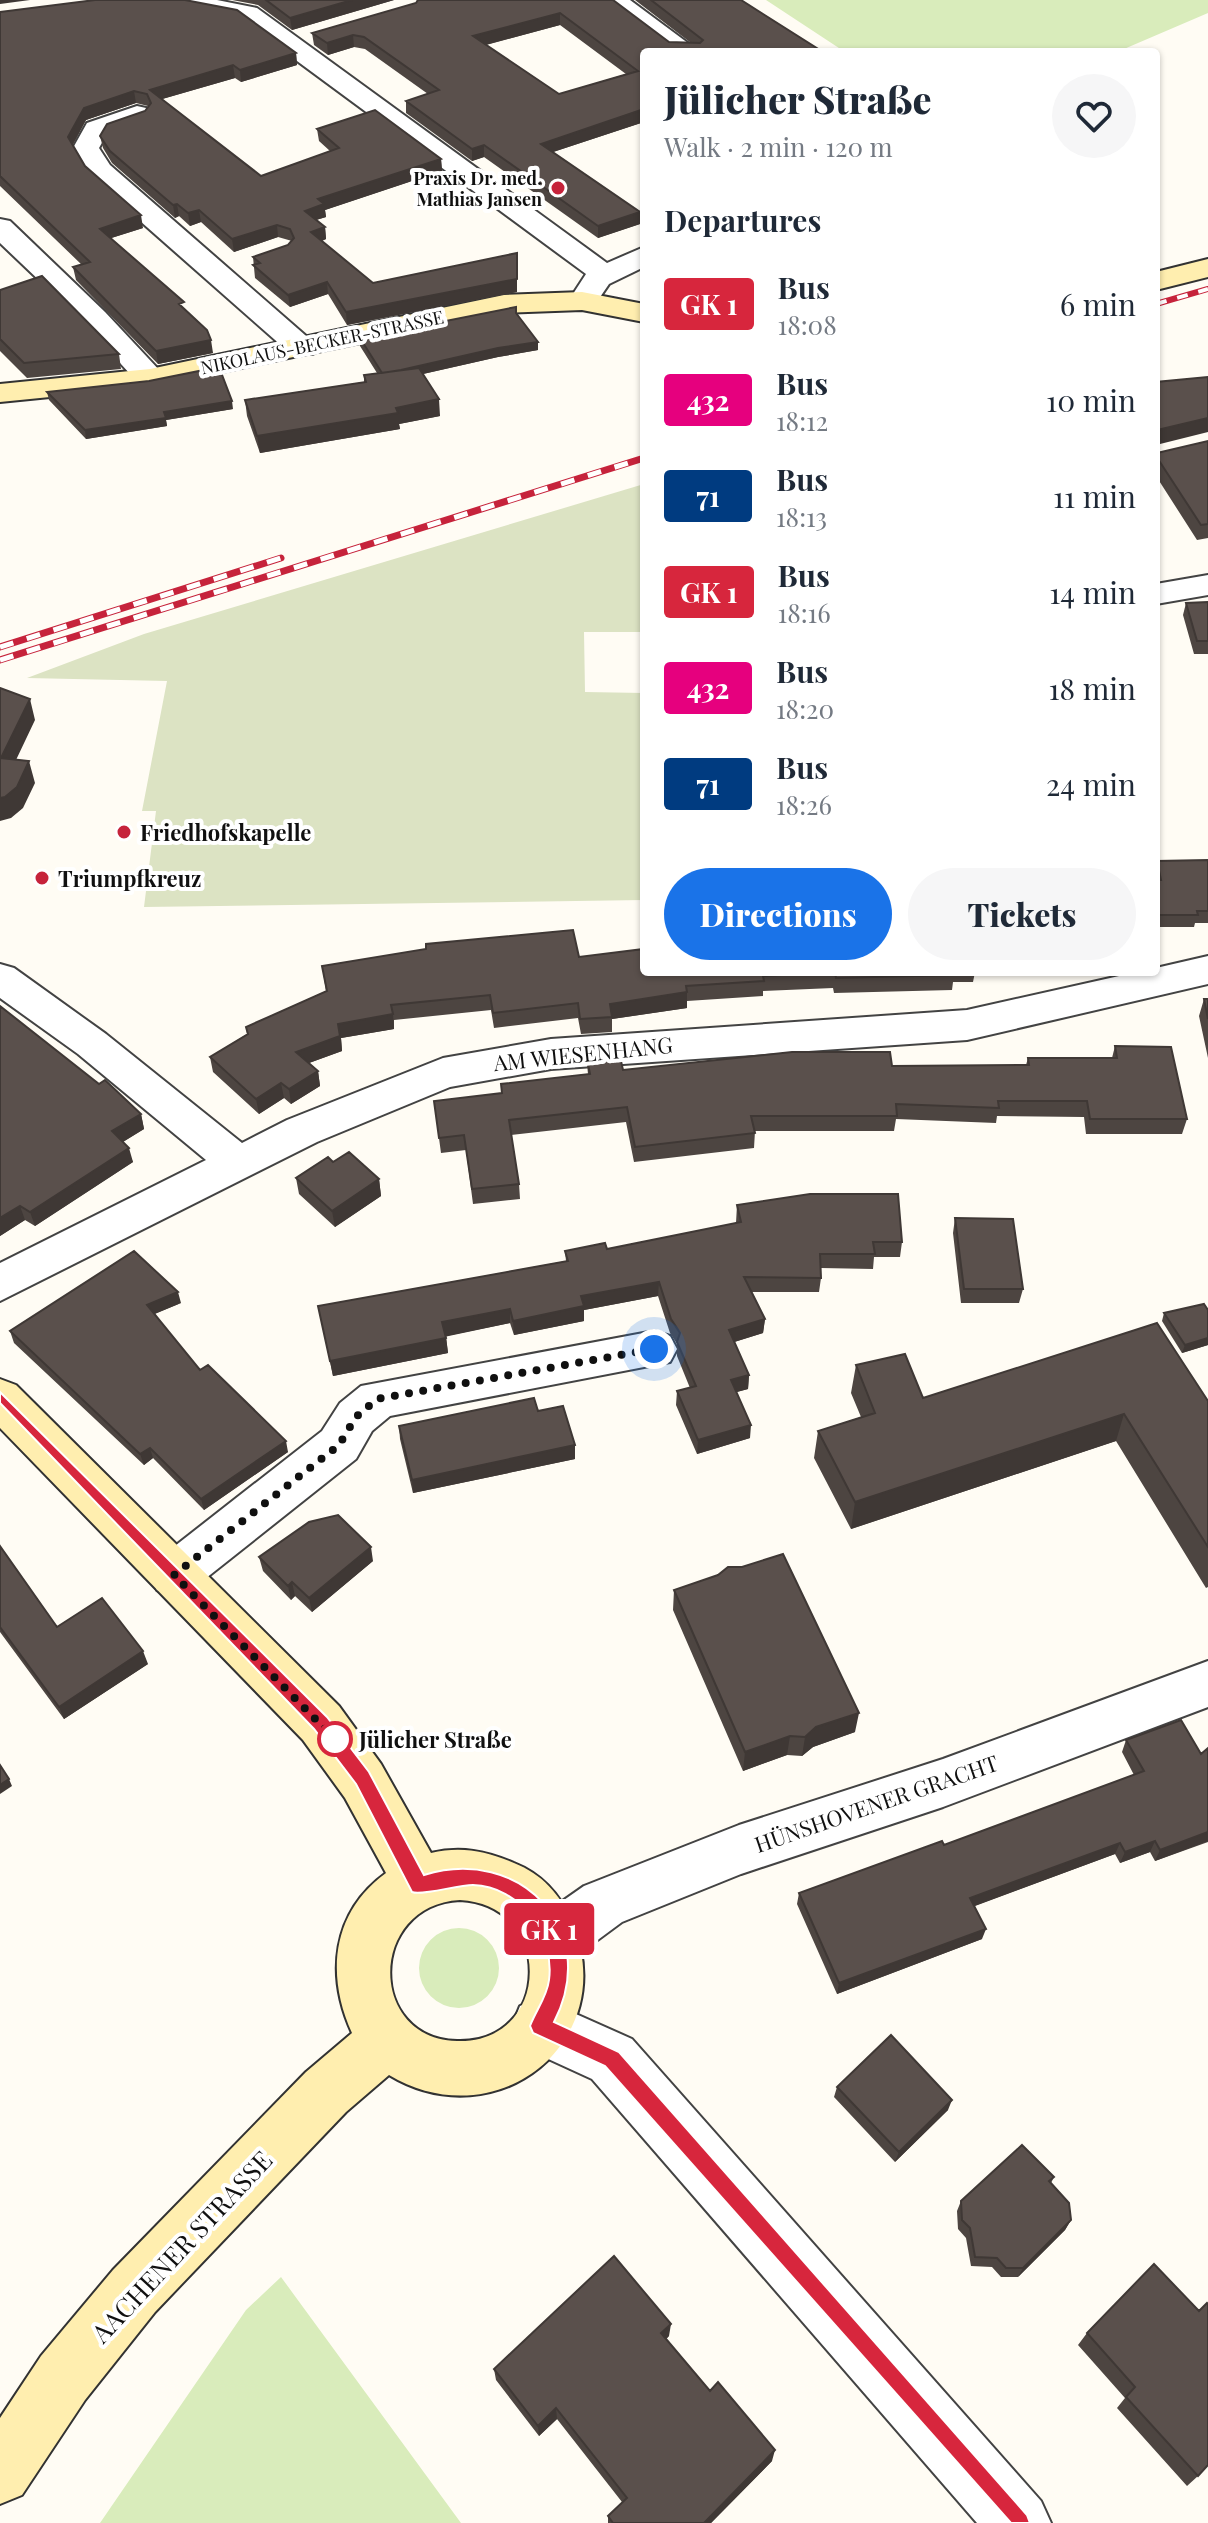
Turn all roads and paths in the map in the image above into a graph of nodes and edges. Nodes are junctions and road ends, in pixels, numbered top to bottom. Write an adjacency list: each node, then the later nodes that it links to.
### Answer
1 (176, 0): 4 (street)
2 (614, 0): 5 (street)
3 (320, 32): 4 (street)
4 (288, 42): 10 (street)
5 (681, 48)
6 (137, 114): 14 (street)
7 (0, 227): 15 (street)
8 (640, 258): 10 (street)
9 (1208, 268): 11 (main road)
10 (604, 274): 12 (street)
11 (1160, 280)
12 (582, 301): 13 (main road, NIKOLAUS-BECKER-STRASSE); 14 (main road, NIKOLAUS-BECKER-STRASSE)
13 (640, 312)
14 (302, 348): 15 (main road, NIKOLAUS-BECKER-STRASSE)
15 (150, 378): 16 (main road, NIKOLAUS-BECKER-STRASSE)
16 (0, 393)
17 (1208, 585): 18 (street)
18 (1160, 593)
19 (1208, 970): 21 (street, AM WIESENHANG)
20 (0, 978): 21 (street)
21 (239, 1164): 22 (street, AM WIESENHANG)
22 (0, 1283)
23 (654, 1349): 25 (street)
24 (0, 1398): 25 (main road)
25 (174, 1575): 27 (main road)
26 (1208, 1684): 28 (street, HÜNSHOVENER GRACHT)
27 (419, 1885): 28 (main road); 30 (main road)
28 (553, 1940): 29 (main road)
29 (540, 2026): 30 (main road); 32 (street)
30 (387, 2040): 31 (main road, AACHENER STRASSE)
31 (0, 2473)
32 (1019, 2523)

